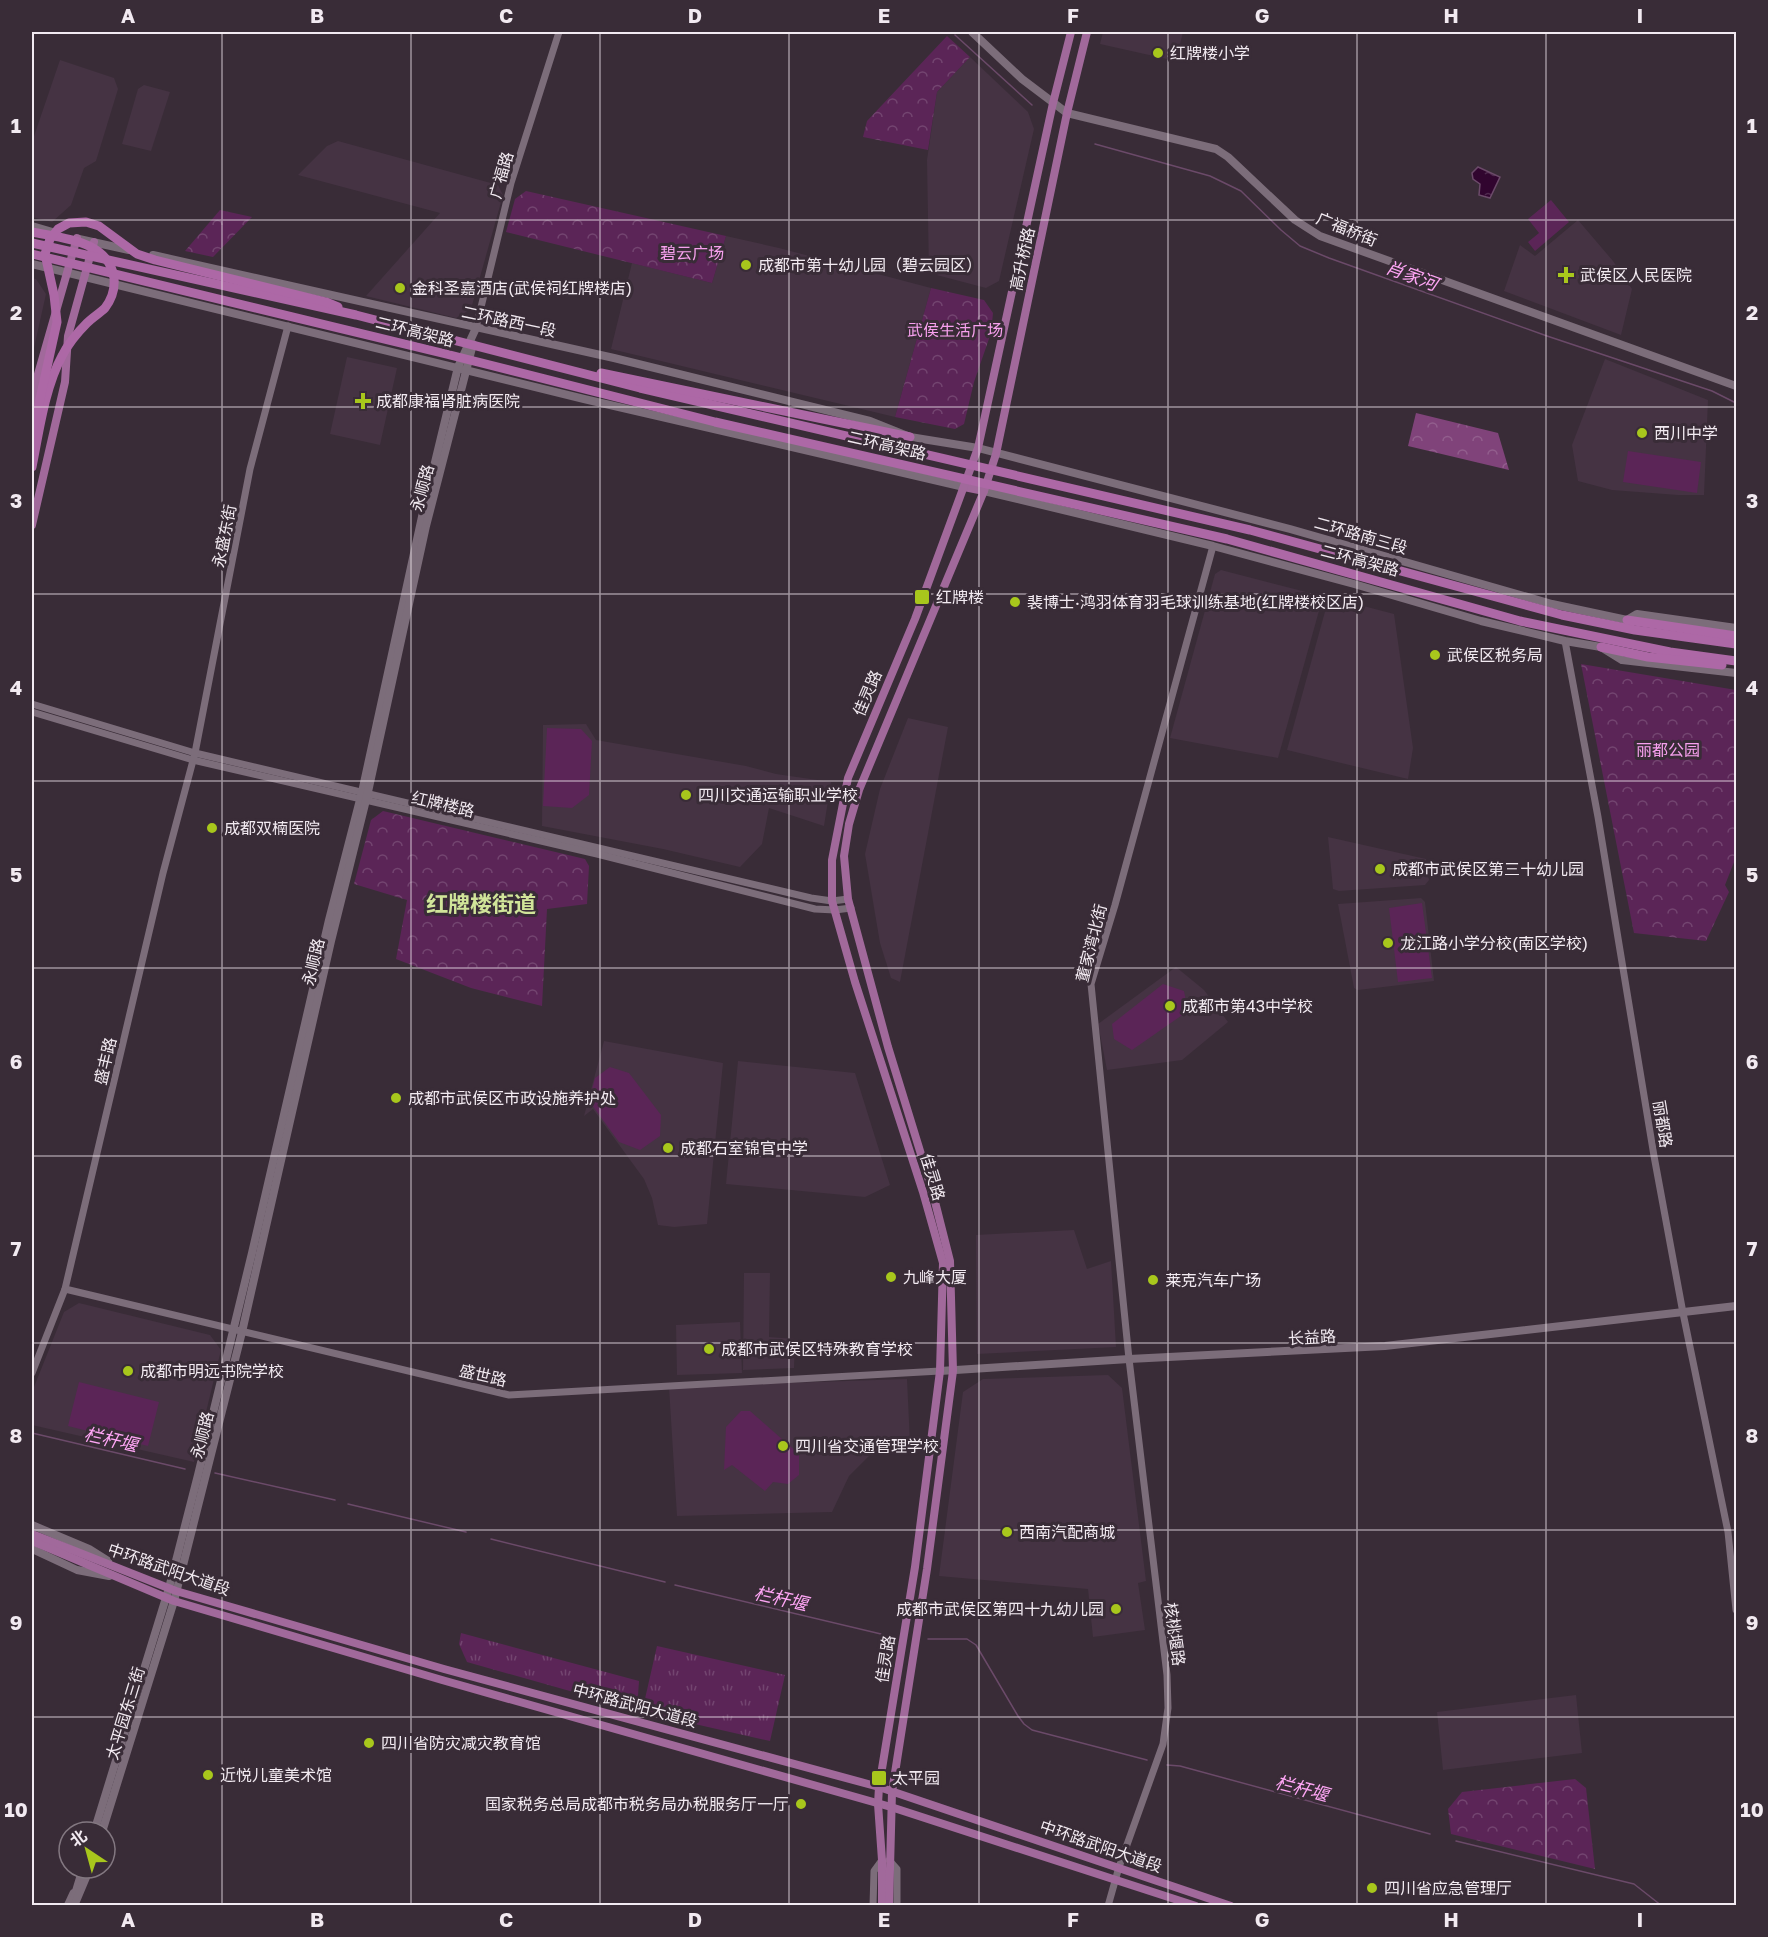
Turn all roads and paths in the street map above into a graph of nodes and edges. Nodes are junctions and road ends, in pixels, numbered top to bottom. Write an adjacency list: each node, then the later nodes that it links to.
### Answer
1 (559, 32): 18 (street, 广福路)
2 (972, 32): 5 (main road)
3 (1071, 32): 5 (main road, 高升桥路)
4 (1087, 32): 6 (main road, 高升桥路)
5 (1053, 103): 6 (main road); 25 (main road, 高升桥路)
6 (1067, 113): 21 (main road, 广福桥街); 26 (main road, 高升桥路)
7 (32, 226): 9 (main road, 二环路西一段)
8 (32, 232): 27 (highway)
9 (76, 238): 10 (main road, 二环路西一段); 14 (main road)
10 (94, 242): 15 (main road); 18 (main road, 二环路西一段)
11 (32, 243): 16 (highway, 二环高架路)
12 (32, 254): 38 (highway, 二环高架路)
13 (32, 264): 14 (main road)
14 (66, 272): 15 (main road); 22 (main road)
15 (83, 277): 17 (main road); 30 (main road)
16 (356, 315): 19 (highway, 二环高架路); 23 (highway)
17 (288, 326): 20 (main road); 43 (street, 永盛东街)
18 (476, 328): 20 (main road, 永顺路); 24 (main road, 二环路西一段)
19 (547, 366): 24 (highway); 36 (highway, 二环高架路)
20 (462, 368): 28 (main road); 44 (main road, 永顺路)
21 (1737, 386)
22 (32, 405)
23 (32, 435)
24 (910, 437): 25 (main road, 二环路西一段)
25 (978, 448): 26 (main road, 二环路南三段); 28 (main road, 高升桥路)
26 (996, 454): 29 (main road, 高升桥路); 32 (main road, 二环路南三段)
27 (32, 467)
28 (964, 487): 29 (main road); 46 (main road, 佳灵路)
29 (984, 491): 31 (main road); 45 (main road, 佳灵路)
30 (32, 525)
31 (1213, 546): 35 (main road); 51 (street, 董家湾北街)
32 (1628, 620): 33 (main road, 二环路南三段); 34 (highway)
33 (1737, 628)
34 (1737, 636)
35 (1565, 641): 37 (main road); 49 (street, 丽都路)
36 (1737, 644)
37 (1601, 647): 39 (highway); 40 (main road)
38 (1737, 661)
39 (1737, 667)
40 (1737, 673)
41 (32, 704): 43 (street, 红牌楼路)
42 (32, 712): 43 (street, 红牌楼路)
43 (194, 756): 44 (street, 红牌楼路); 47 (street, 盛丰路)
44 (364, 796): 46 (street, 红牌楼路); 50 (main road, 永顺路)
45 (849, 903): 46 (street, 红牌楼路); 53 (main road, 佳灵路)
46 (833, 906): 52 (main road, 佳灵路)
47 (65, 1289): 50 (street, 盛世路); 54 (street, 盛丰路)
48 (1737, 1306): 49 (main road, 长益路)
49 (1683, 1313): 51 (main road, 长益路); 63 (street, 丽都路)
50 (238, 1331): 52 (street, 盛世路); 61 (main road, 永顺路)
51 (1130, 1359): 53 (main road, 长益路); 71 (street, 核桃堰路)
52 (940, 1371): 53 (main road, 长益路); 64 (main road, 佳灵路)
53 (953, 1371): 65 (main road, 佳灵路)
54 (32, 1373)
55 (32, 1525): 60 (main road)
56 (32, 1534): 59 (main road, 中环路武阳大道段)
57 (32, 1542): 59 (main road, 中环路武阳大道段)
58 (32, 1549): 60 (main road)
59 (83, 1560): 60 (main road, 中环路武阳大道段)
60 (119, 1574): 61 (main road, 中环路武阳大道段); 62 (main road, 中环路武阳大道段)
61 (172, 1589): 62 (main road, 永顺路); 64 (main road, 中环路武阳大道段)
62 (170, 1599): 66 (main road, 中环路武阳大道段); 68 (main road); 69 (main road, 太平园东三街)
63 (1737, 1610)
64 (879, 1787): 65 (main road, 中环路武阳大道段); 66 (main road, 佳灵路)
65 (892, 1792): 67 (main road, 佳灵路); 71 (main road, 中环路武阳大道段)
66 (878, 1804): 67 (main road, 中环路武阳大道段); 70 (main road, 佳灵路)
67 (891, 1807): 70 (main road, 佳灵路); 72 (main road, 中环路武阳大道段)
68 (98, 1820)
69 (106, 1820)
70 (886, 1860): 76 (main road, 佳灵路); 80 (street); 83 (street)
71 (1119, 1867): 72 (street, 核桃堰路); 86 (main road, 中环路武阳大道段)
72 (1115, 1878): 84 (street, 核桃堰路); 85 (main road, 中环路武阳大道段)
73 (81, 1880): 75 (main road)
74 (84, 1880): 75 (main road)
75 (80, 1887): 77 (street); 78 (main road); 79 (street)
76 (886, 1888): 81 (main road, 佳灵路); 82 (main road, 佳灵路)
77 (67, 1905)
78 (73, 1905)
79 (79, 1905)
80 (873, 1905)
81 (882, 1905)
82 (889, 1905)
83 (897, 1905)
84 (1108, 1905)
85 (1196, 1905)
86 (1231, 1905)

